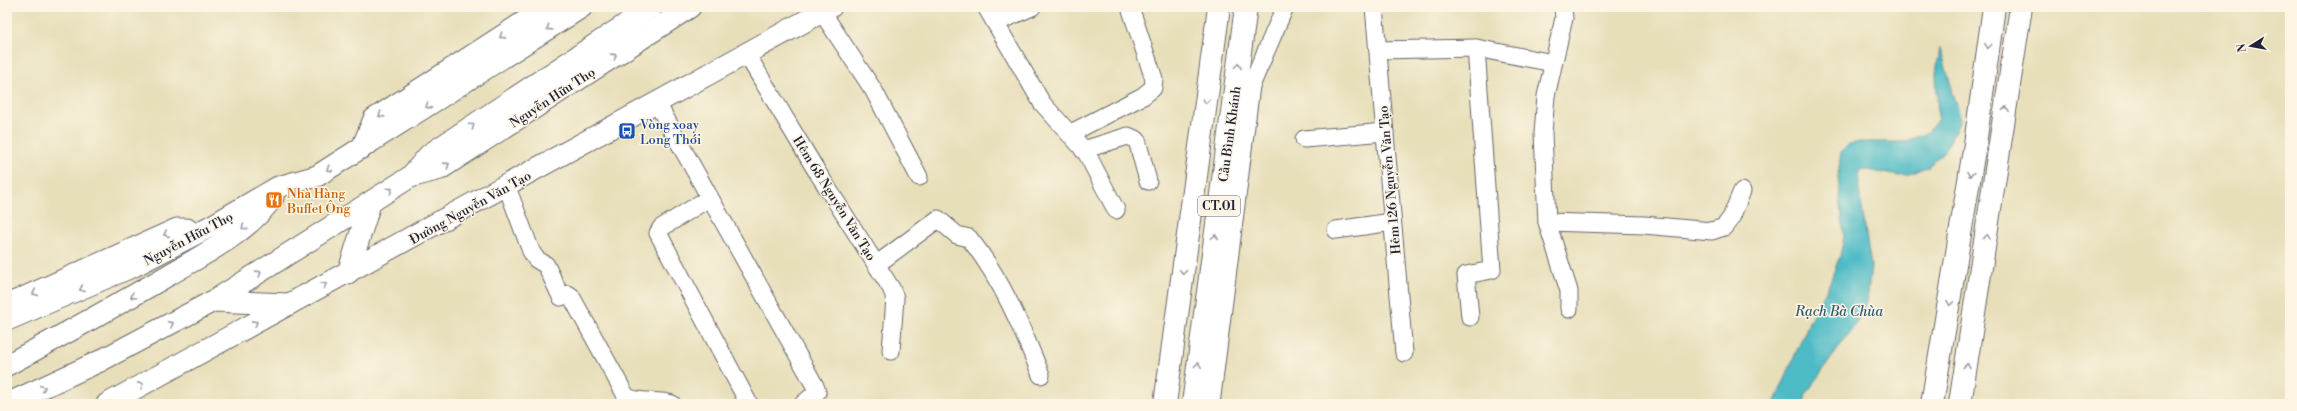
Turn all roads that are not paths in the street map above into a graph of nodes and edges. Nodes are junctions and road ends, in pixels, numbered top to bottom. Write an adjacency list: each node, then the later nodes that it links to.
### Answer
1 (546, 7): 25 (main road, one-way to 25)
2 (582, 7): 25 (main road, Nguyễn Hữu Thọ, one-way to 25)
3 (652, 7): 27 (main road, Nguyễn Hữu Thọ, one-way to 3)
4 (690, 7): 27 (main road, Nguyễn Hữu Thọ, one-way to 4)
5 (986, 7): 16 (street)
6 (1032, 7): 16 (street)
7 (1130, 7): 23 (street)
8 (1219, 7): 57 (highway, Cầu Bình Khánh / CT.01, one-way to 57)
9 (1246, 7): 58 (highway, Cầu Bình Khánh / CT.01, one-way to 9)
10 (1285, 7): 51 (street)
11 (1374, 7): 18 (street, Hẻm 126 Nguyễn Văn Tạo)
12 (1563, 7): 20 (street)
13 (1994, 7): 59 (highway, one-way to 59)
14 (2021, 7): 60 (highway, one-way to 14)
15 (826, 9): 19 (main road, Đường Nguyễn Văn Tạo); 28 (street)
16 (995, 23): 23 (street)
17 (1476, 48): 18 (street); 20 (street); 46 (street)
18 (1378, 50): 22 (street, Hẻm 126 Nguyễn Văn Tạo)
19 (746, 53): 21 (main road, Đường Nguyễn Văn Tạo); 40 (street, Hẻm 68 Nguyễn Văn Tạo)
20 (1553, 63): 37 (street)
21 (657, 103): 30 (main road, Đường Nguyễn Văn Tạo); 33 (street)
22 (1385, 132): 24 (street); 36 (street, Hẻm 126 Nguyễn Văn Tạo)
23 (1069, 134): 26 (street)
24 (1304, 139)
25 (362, 148): 31 (main road, Nguyễn Hữu Thọ, one-way to 31)
26 (1083, 150): 29 (street); 35 (street)
27 (410, 177): 34 (main road, Nguyễn Hữu Thọ, one-way to 27)
28 (919, 177)
29 (1148, 181)
30 (507, 186): 39 (main road, Đường Nguyễn Văn Tạo); 54 (street)
31 (278, 187): 45 (main road, Nguyễn Hữu Thọ, one-way to 45); 49 (main road, one-way to 49)
32 (1742, 191): 37 (street)
33 (709, 198): 55 (street); 56 (street)
34 (370, 204): 39 (main road); 41 (main road); 42 (main road, Nguyễn Hữu Thọ, one-way to 34)
35 (1116, 210)
36 (1392, 222): 38 (street); 48 (street, Hẻm 126 Nguyễn Văn Tạo)
37 (1547, 222): 44 (street)
38 (1336, 230)
39 (375, 258): 41 (main road, Đường Nguyễn Văn Tạo)
40 (876, 265): 47 (street, Hẻm 68 Nguyễn Văn Tạo); 50 (street)
41 (348, 273): 43 (main road, Đường Nguyễn Văn Tạo, one-way to 41)
42 (214, 301): 43 (main road); 52 (main road, Nguyễn Hữu Thọ, one-way to 42)
43 (290, 304): 53 (main road, Đường Nguyễn Văn Tạo, one-way to 43)
44 (1569, 309)
45 (7, 315)
46 (1470, 317)
47 (890, 351)
48 (1404, 353)
49 (7, 365)
50 (1042, 375)
51 (1211, 398)
52 (7, 404)
53 (107, 404)
54 (672, 404)
55 (749, 404)
56 (803, 404)
57 (1165, 404)
58 (1192, 404)
59 (1932, 404)
60 (1960, 404)

